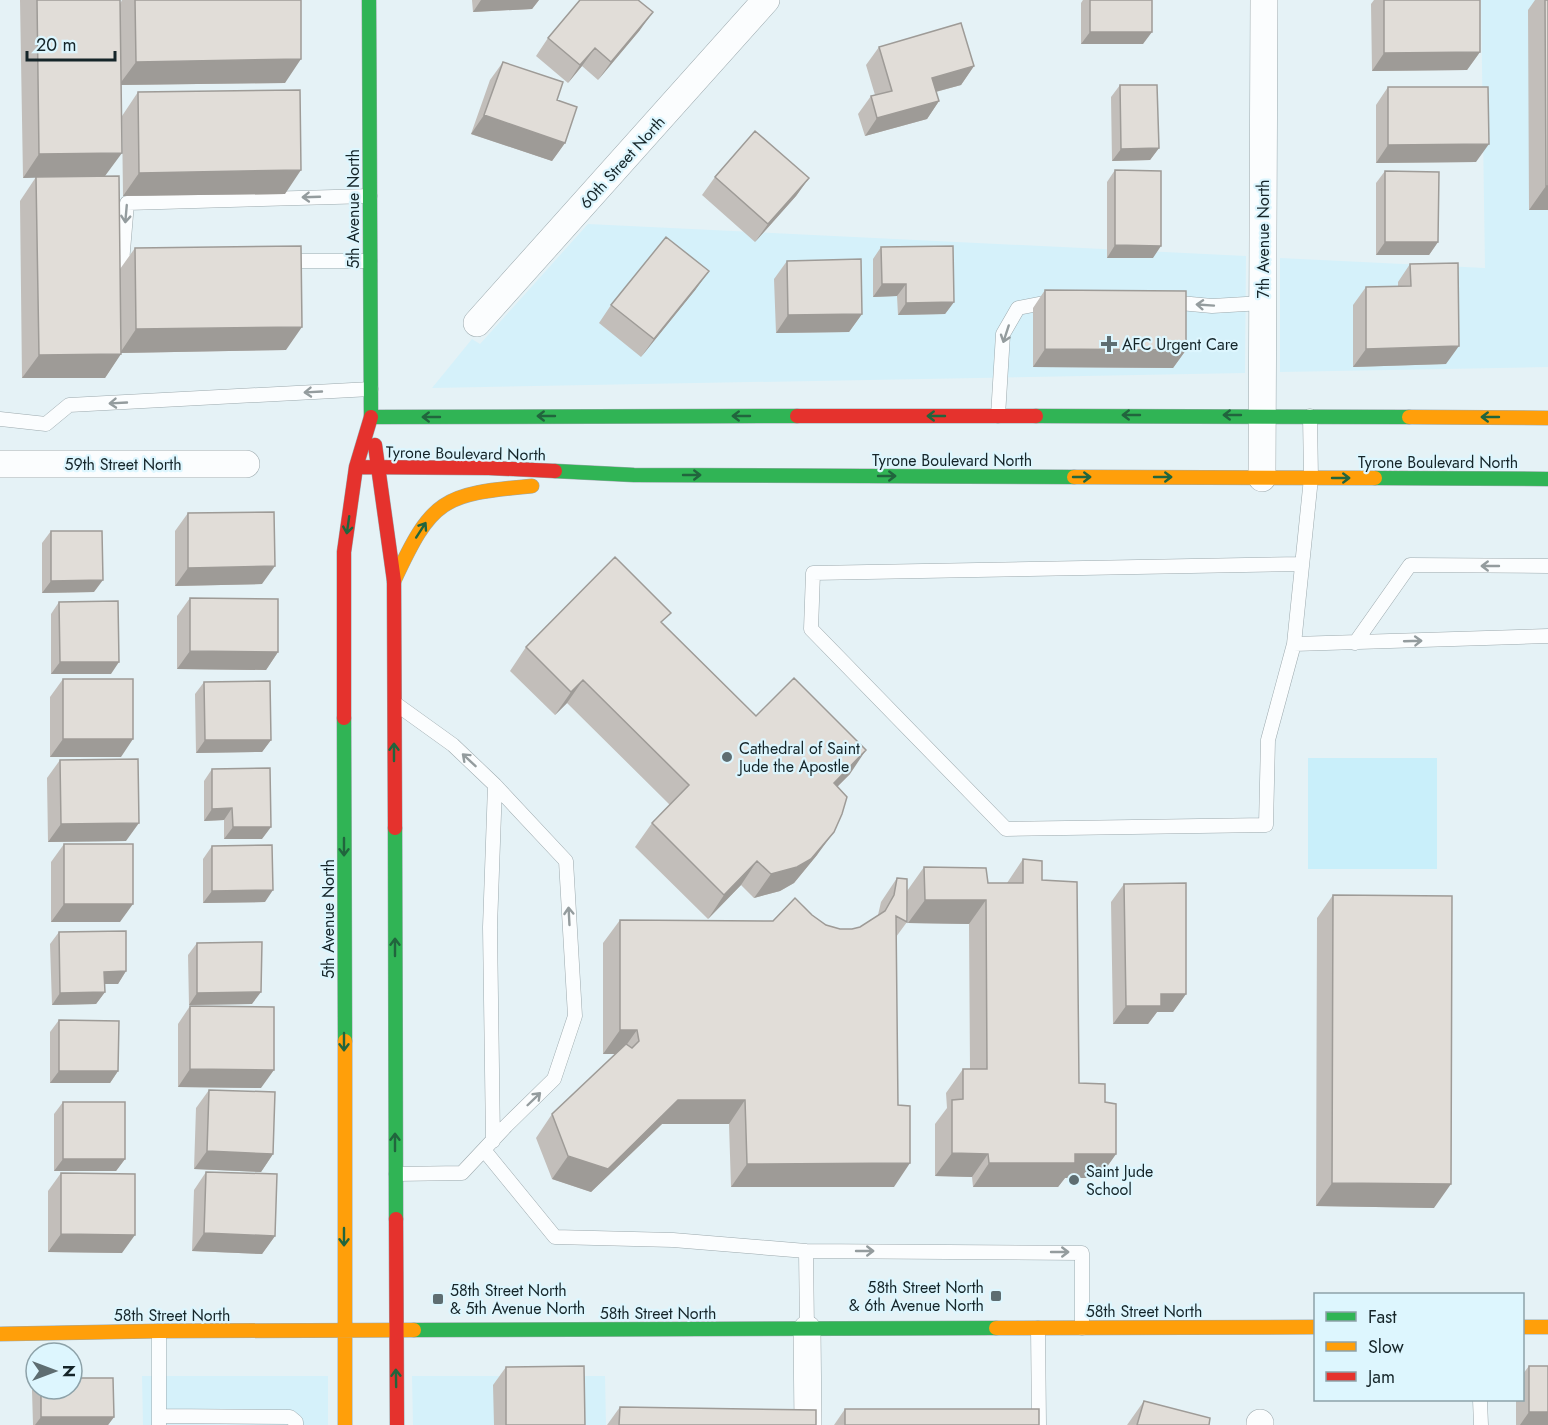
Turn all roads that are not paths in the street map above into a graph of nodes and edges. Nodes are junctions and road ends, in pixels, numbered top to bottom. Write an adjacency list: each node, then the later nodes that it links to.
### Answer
1 (369, 0): 4 (main road, 5th Avenue North)
2 (766, 0): 11 (street, 60th Street North)
3 (1264, 0): 10 (street, 7th Avenue North)
4 (370, 196): 6 (main road, 5th Avenue North); 7 (lane, one-way to 7)
5 (264, 261): 6 (lane)
6 (370, 261): 12 (main road, 5th Avenue North)
7 (157, 262)
8 (1069, 301): 14 (lane, one-way to 14)
9 (1159, 301): 10 (lane, one-way to 9)
10 (1263, 303): 13 (street, 7th Avenue North)
11 (477, 323)
12 (371, 389): 16 (main road, 5th Avenue North); 17 (lane, one-way to 17)
13 (1262, 415): 14 (main road, one-way to 14); 15 (main road); 24 (street, 7th Avenue North)
14 (998, 416): 16 (main road, one-way to 16)
15 (1310, 416): 18 (main road, one-way to 15); 25 (lane)
16 (371, 417): 21 (main road, 5th Avenue North); 22 (main road, 5th Avenue North)
17 (0, 418)
18 (1548, 418)
19 (246, 464): 20 (street, 59th Street North)
20 (0, 465)
21 (356, 467): 22 (main road, Tyrone Boulevard North); 46 (main road, 5th Avenue North, one-way to 46)
22 (378, 468): 23 (main road, Tyrone Boulevard North); 29 (main road, 5th Avenue North)
23 (634, 475): 24 (main road, Tyrone Boulevard North, one-way to 24); 29 (main road, one-way to 23)
24 (1262, 478): 25 (main road, Tyrone Boulevard North)
25 (1311, 478): 26 (main road, Tyrone Boulevard North, one-way to 26); 27 (lane)
26 (1548, 479)
27 (1302, 564): 32 (lane); 32 (lane)
28 (1548, 566): 31 (lane, one-way to 31)
29 (394, 581): 33 (main road, 5th Avenue North)
30 (1548, 636): 31 (lane, one-way to 30)
31 (1355, 643): 32 (lane)
32 (1294, 644)
33 (394, 703): 34 (lane, one-way to 33); 36 (main road, 5th Avenue North, one-way to 33)
34 (495, 785): 35 (lane); 35 (lane, one-way to 34)
35 (488, 1145): 36 (lane); 37 (lane)
36 (396, 1174): 44 (main road, 5th Avenue North)
37 (806, 1251): 42 (lane, one-way to 42); 43 (lane)
38 (1314, 1327): 42 (main road, 58th Street North)
39 (1524, 1327): 40 (main road)
40 (1548, 1327)
41 (1038, 1328): 42 (main road, 58th Street North); 43 (main road, 58th Street North); 54 (lane)
42 (1082, 1328)
43 (807, 1329): 44 (main road, 58th Street North); 53 (street)
44 (395, 1330): 46 (main road, 58th Street North); 52 (main road, 5th Avenue North, one-way to 44)
45 (159, 1331): 46 (main road, 58th Street North); 47 (main road, 58th Street North); 49 (lane)
46 (344, 1331): 51 (main road, 5th Avenue North)
47 (0, 1334)
48 (1480, 1401): 55 (lane)
49 (159, 1421): 50 (lane)
50 (296, 1425)
51 (345, 1425)
52 (397, 1425)
53 (808, 1425)
54 (1039, 1425)
55 (1480, 1425)

